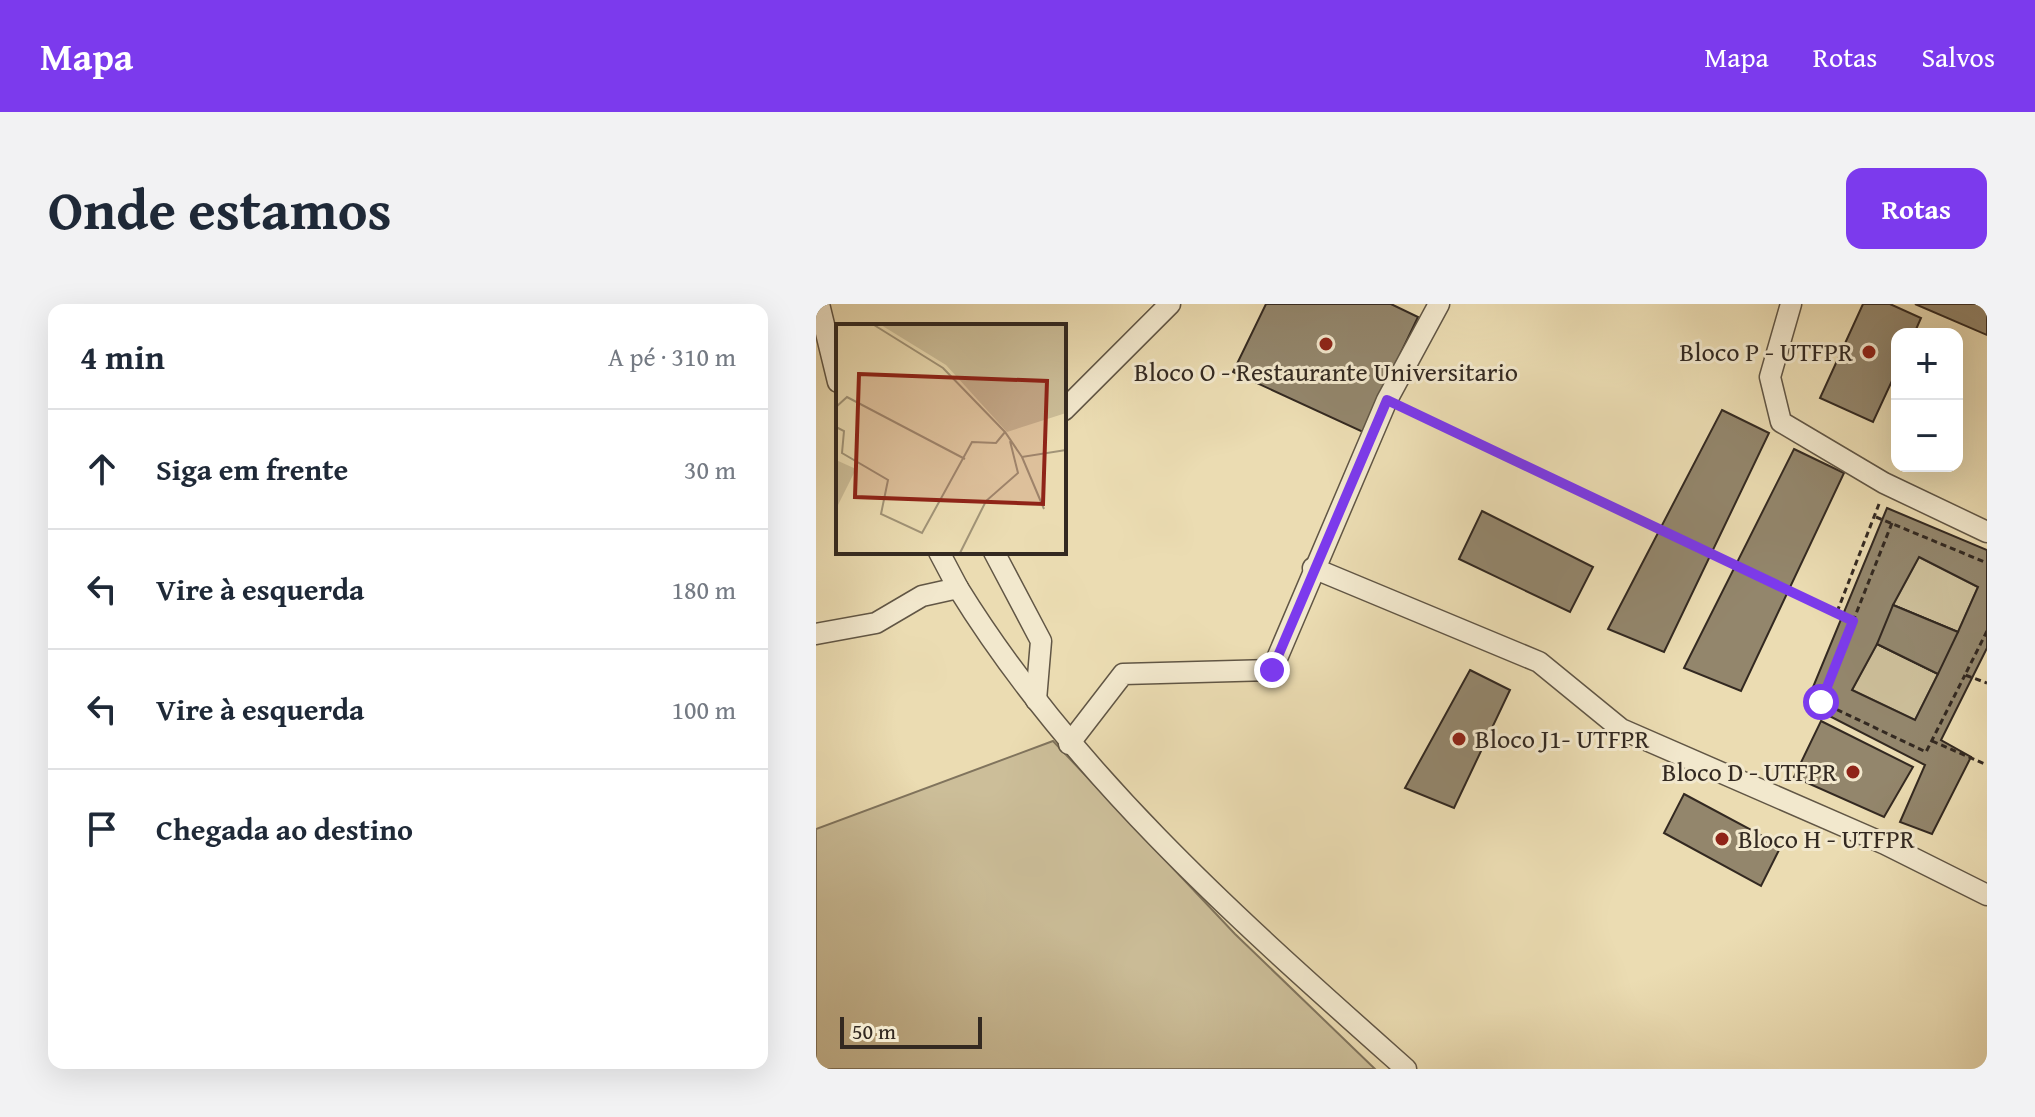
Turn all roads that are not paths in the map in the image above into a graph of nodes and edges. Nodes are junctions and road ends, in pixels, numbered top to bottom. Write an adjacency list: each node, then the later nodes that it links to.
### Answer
1 (819, 304): 5 (street)
2 (1170, 304): 6 (street)
3 (1439, 304): 10 (street)
4 (1791, 304): 7 (street)
5 (836, 374)
6 (1066, 408)
7 (1987, 532)
8 (940, 554): 11 (street)
9 (995, 554): 13 (street)
10 (1313, 568): 14 (street); 15 (street)
11 (958, 588): 12 (street); 13 (street)
12 (816, 634)
13 (1036, 700): 14 (street)
14 (1069, 744): 16 (street)
15 (1987, 895)
16 (1406, 1069)

